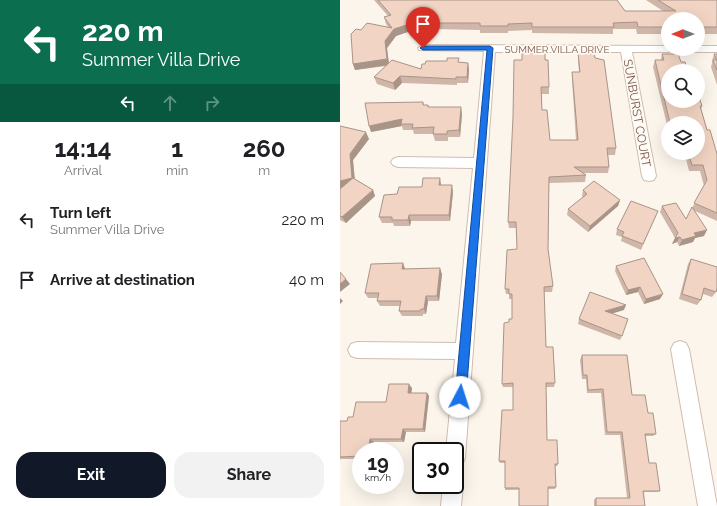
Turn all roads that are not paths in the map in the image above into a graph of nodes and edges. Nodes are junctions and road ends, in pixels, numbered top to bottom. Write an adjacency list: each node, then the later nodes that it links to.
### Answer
1 (423, 48): 2 (street, SUMMER VILLA DRIVE)
2 (490, 48): 3 (street, SUMMER VILLA DRIVE); 8 (street)
3 (626, 49): 4 (street, SUMMER VILLA DRIVE); 9 (street, SUNBURST COURT)
4 (661, 49)
5 (705, 49): 6 (street)
6 (717, 49)
7 (398, 162): 8 (street)
8 (480, 163): 12 (street)
9 (649, 176)
10 (680, 349): 16 (street)
11 (357, 350): 12 (street)
12 (464, 351): 13 (street)
13 (456, 442)
14 (452, 494): 15 (street)
15 (451, 506)
16 (708, 506)

